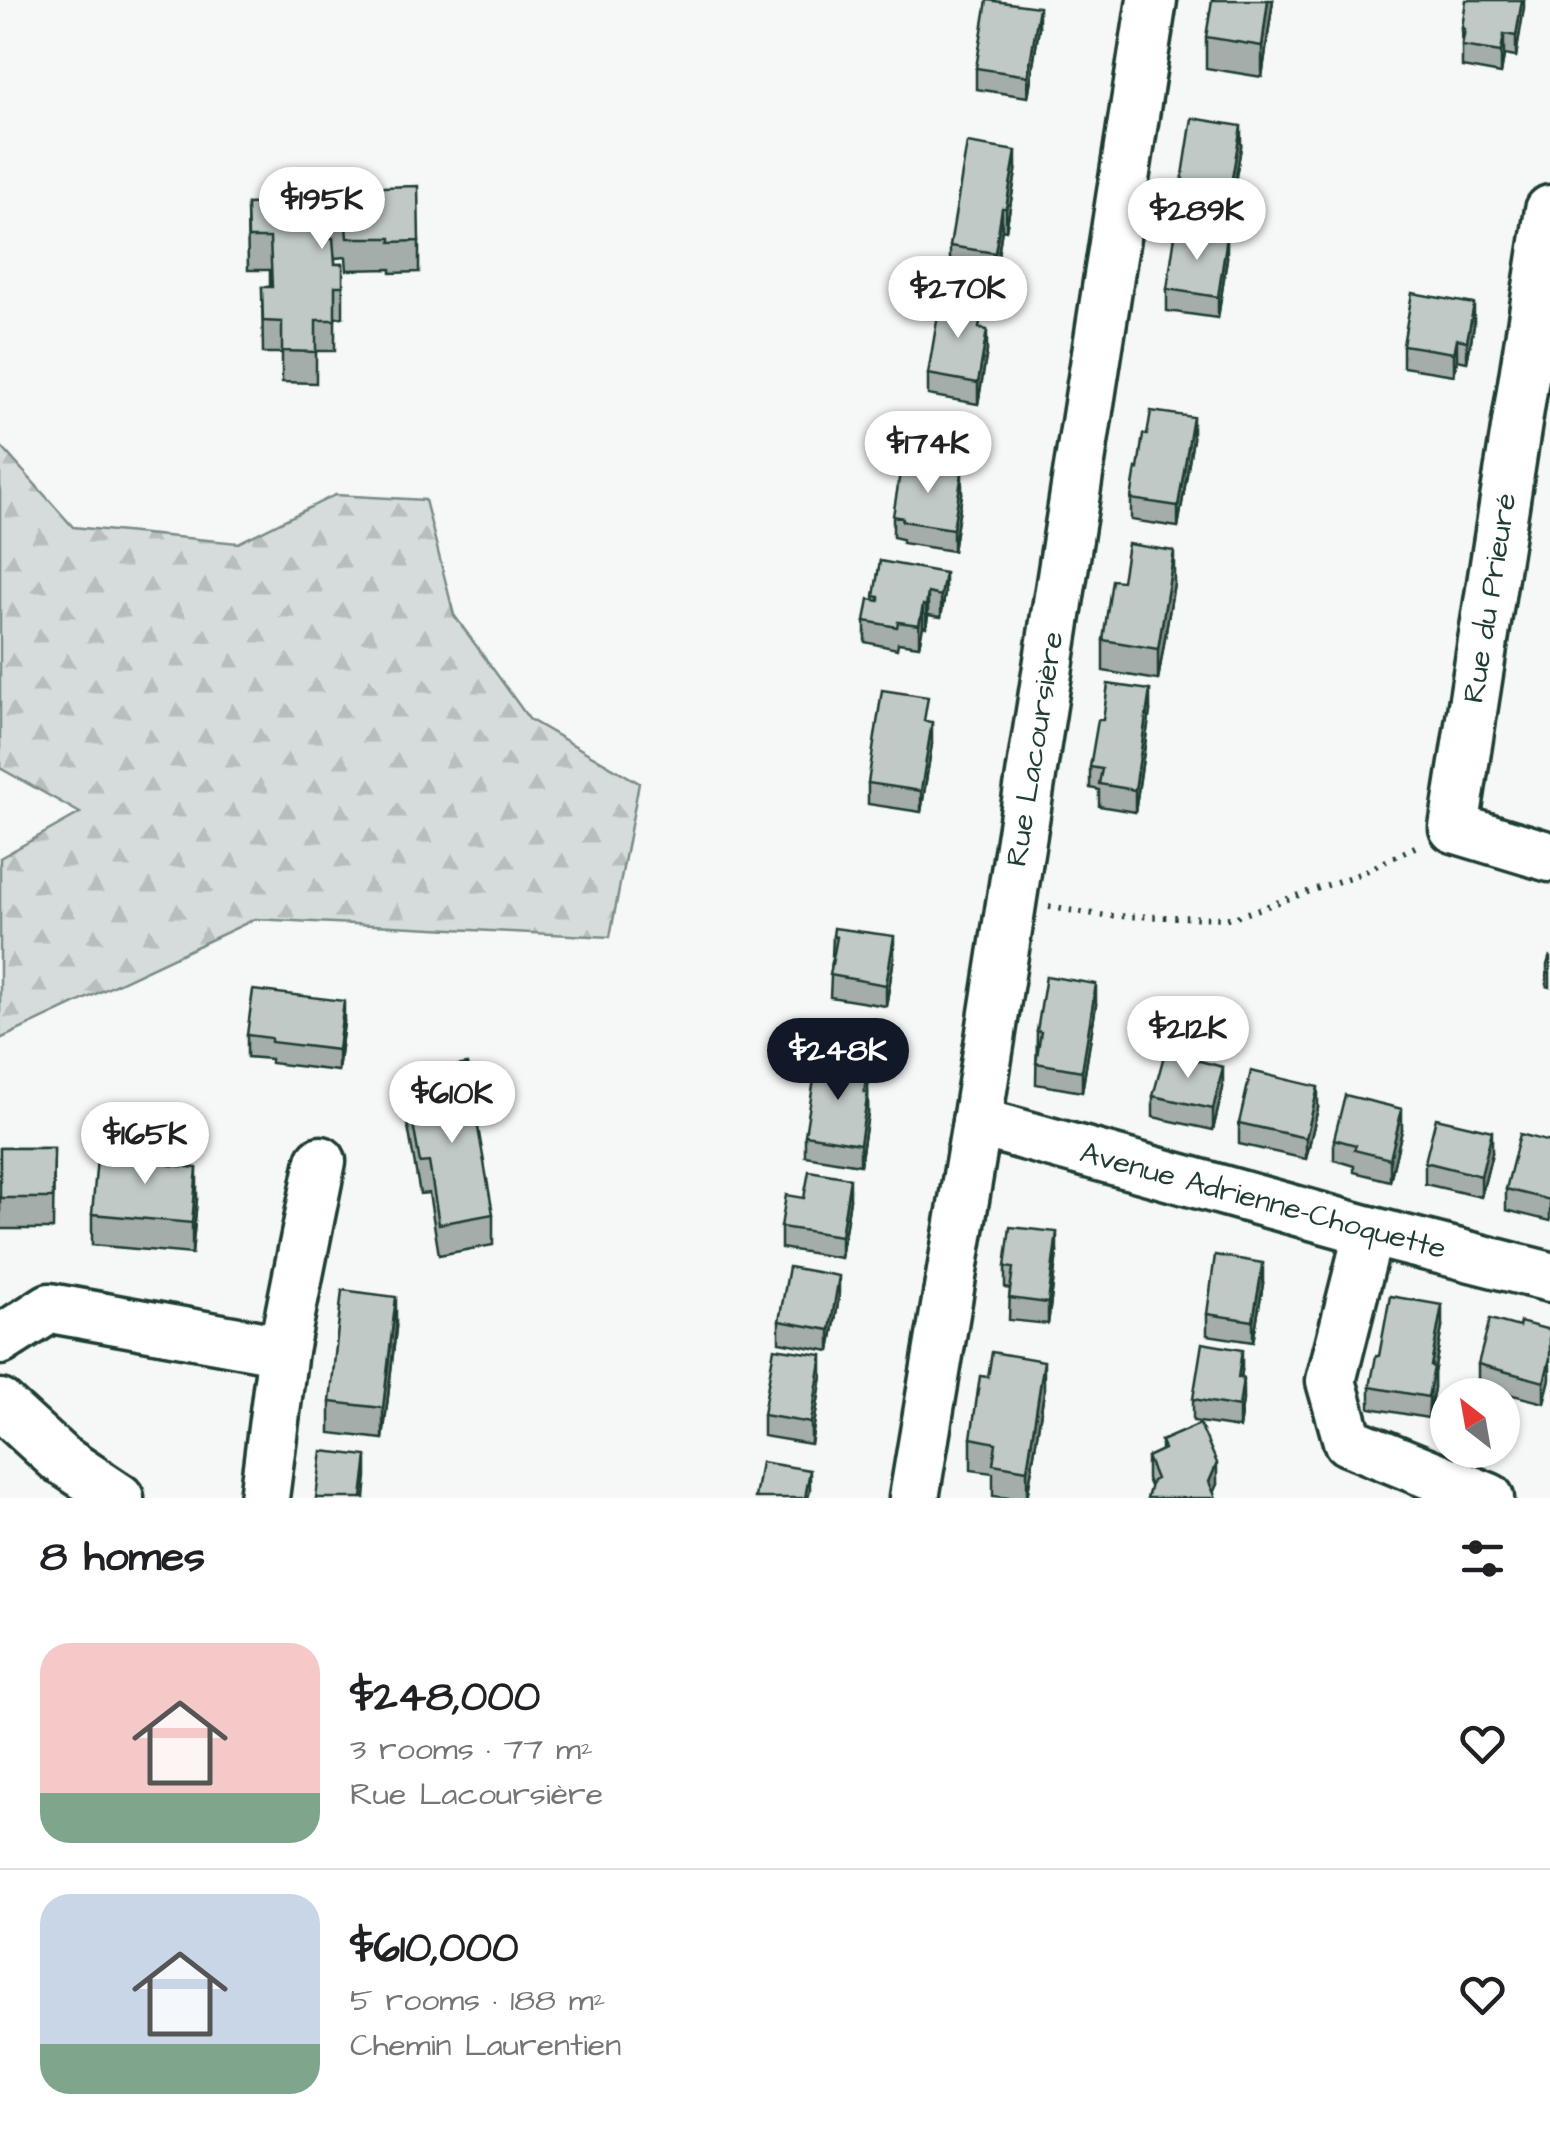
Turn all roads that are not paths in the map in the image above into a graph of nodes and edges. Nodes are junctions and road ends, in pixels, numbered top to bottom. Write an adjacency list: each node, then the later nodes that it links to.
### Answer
1 (1152, 0): 4 (street, Rue Lacoursière)
2 (1550, 210): 3 (street, Rue du Prieuré)
3 (1550, 857)
4 (977, 1122): 6 (street, Avenue Adrienne-Choquette); 13 (street, Rue Lacoursière)
5 (321, 1160): 9 (street)
6 (1369, 1232): 7 (street, Avenue Adrienne-Choquette); 14 (street)
7 (1550, 1277)
8 (0, 1340): 9 (street)
9 (283, 1350): 12 (street)
10 (0, 1404): 11 (street)
11 (119, 1498)
12 (264, 1498)
13 (914, 1498)
14 (1489, 1498)

